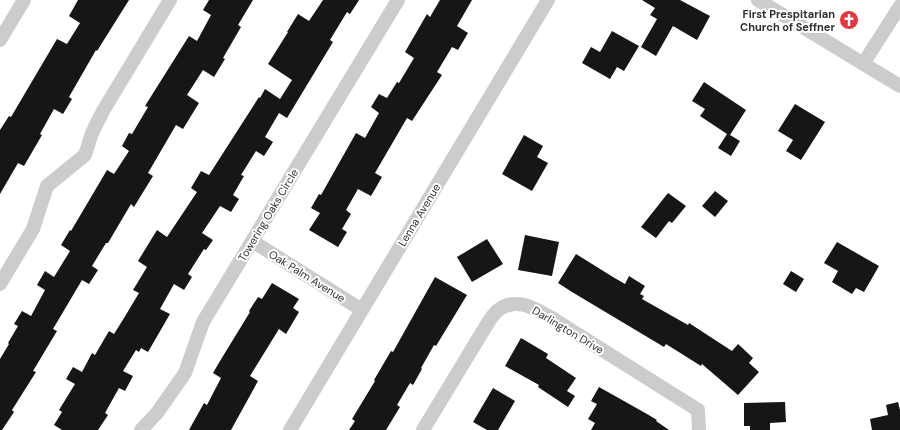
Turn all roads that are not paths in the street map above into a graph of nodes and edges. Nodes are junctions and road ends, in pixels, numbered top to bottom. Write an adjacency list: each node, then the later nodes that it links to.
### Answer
1 (24, 0): 7 (street)
2 (170, 0): 11 (street)
3 (398, 0): 10 (street, Towering Oaks Circle)
4 (548, 0): 12 (street, Lenna Avenue)
5 (758, 0): 8 (street)
6 (900, 6): 8 (street)
7 (0, 40)
8 (863, 64): 9 (street)
9 (900, 86)
10 (252, 241): 12 (street, Oak Palm Avenue); 13 (street, Towering Oaks Circle)
11 (0, 284)
12 (362, 310): 14 (street, Lenna Avenue)
13 (141, 430)
14 (290, 430)
15 (423, 430): 16 (street, Darlington Drive)
16 (699, 430)

